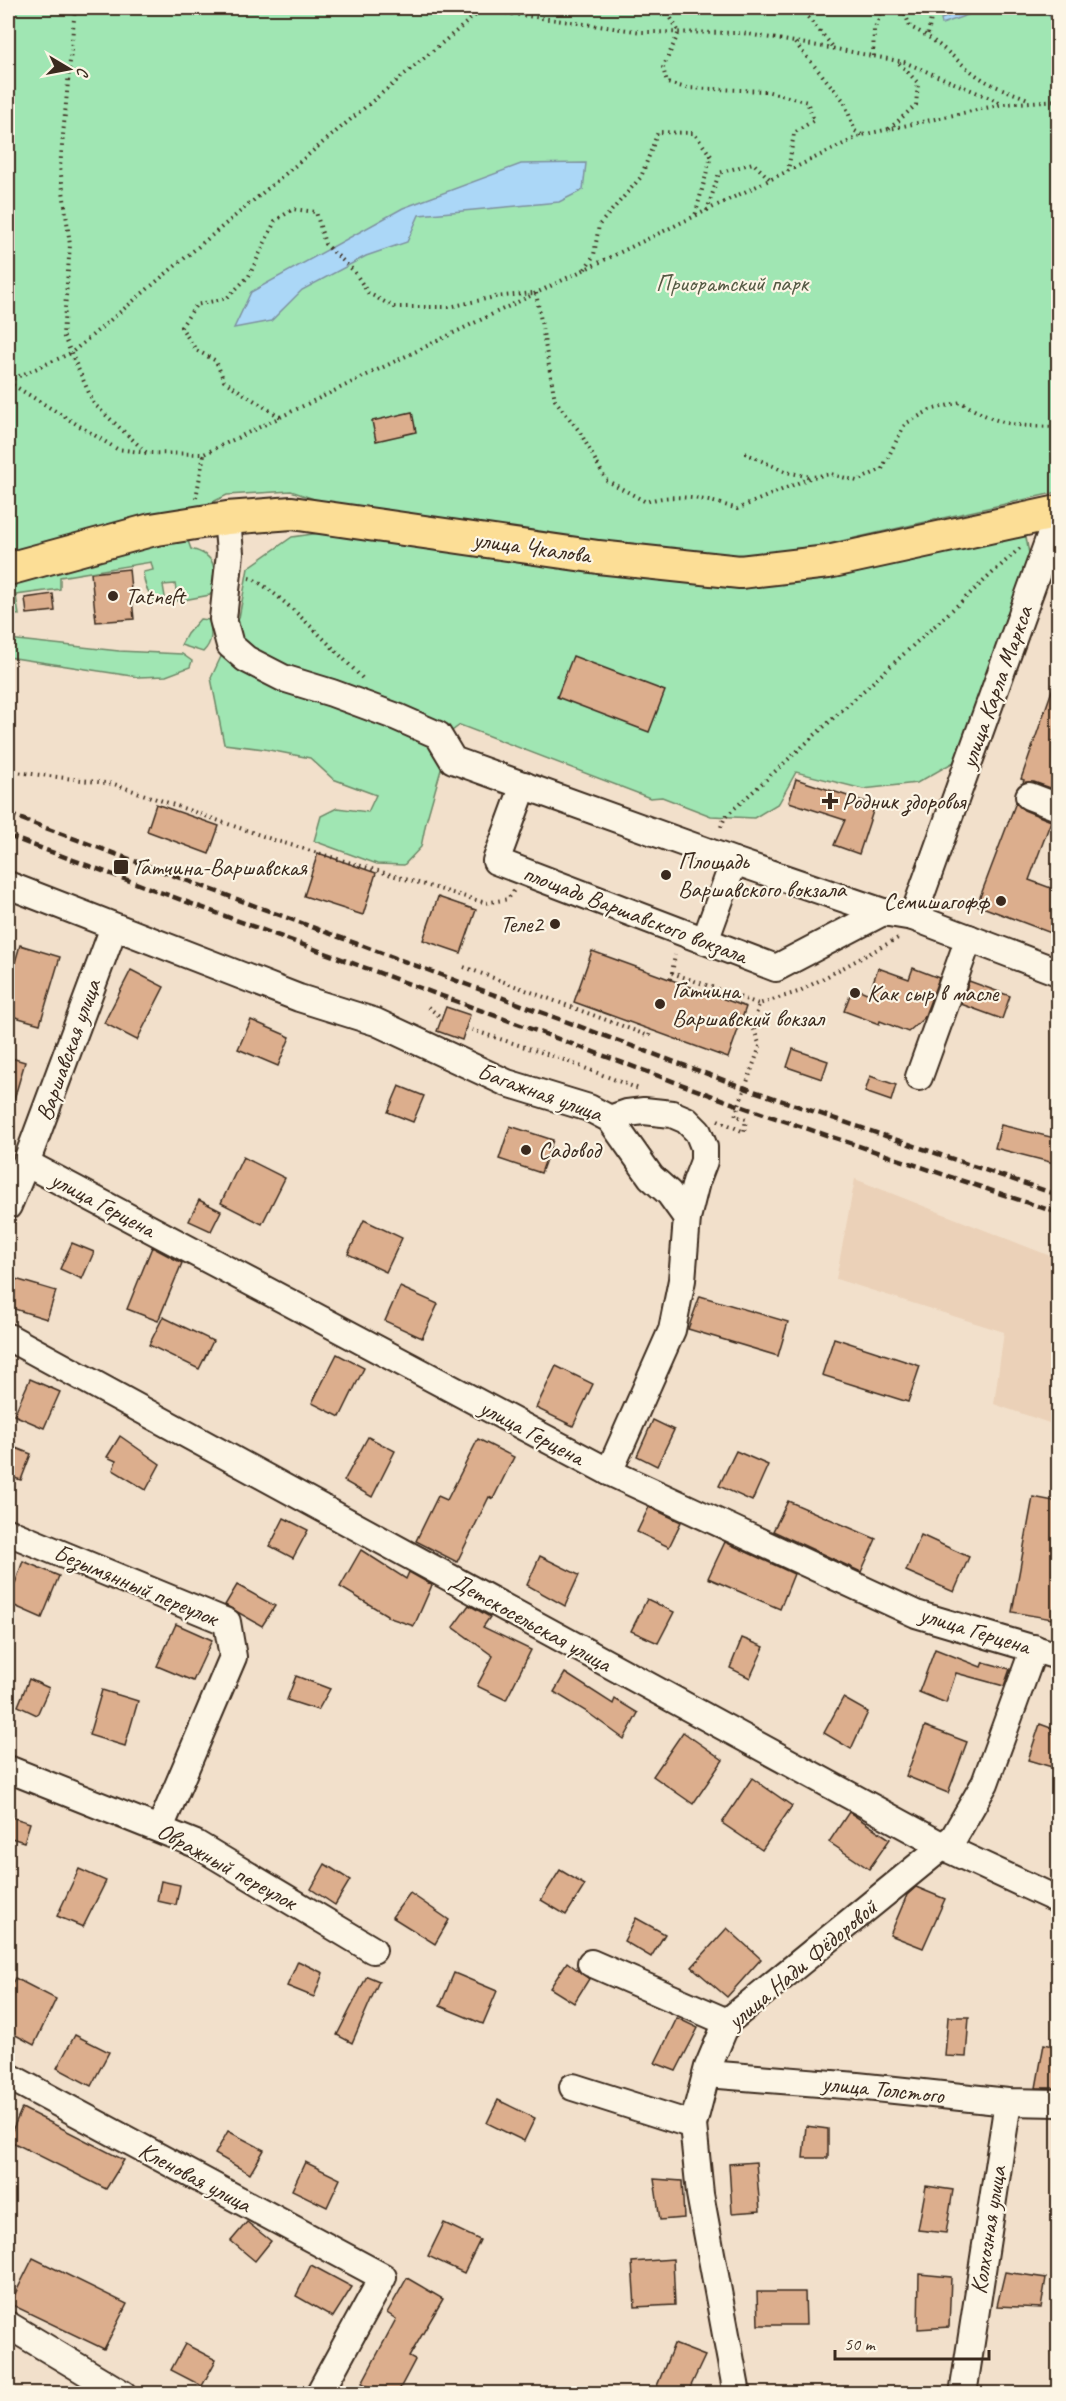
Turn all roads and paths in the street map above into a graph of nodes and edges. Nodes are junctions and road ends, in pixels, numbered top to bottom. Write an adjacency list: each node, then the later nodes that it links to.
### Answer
1 (75, 8): 27 (path)
2 (470, 8): 9 (path)
3 (484, 8): 9 (path)
4 (665, 8): 10 (path)
5 (800, 8): 13 (path)
6 (883, 8): 14 (path)
7 (903, 8): 11 (path)
8 (933, 8): 11 (path)
9 (478, 10): 10 (path); 27 (path)
10 (679, 32): 12 (path); 21 (path)
11 (928, 34): 17 (path)
12 (794, 42): 13 (path); 20 (path)
13 (836, 49): 14 (path)
14 (873, 56): 15 (path)
15 (896, 61): 18 (path); 19 (path)
16 (1059, 100): 17 (path)
17 (1034, 101): 18 (path)
18 (1004, 104): 19 (path)
19 (889, 129): 20 (path)
20 (862, 135): 21 (path)
21 (788, 171): 22 (path)
22 (771, 180): 23 (path); 23 (path)
23 (707, 211): 24 (path)
24 (694, 216): 25 (path); 25 (path)
25 (584, 270): 26 (path)
26 (536, 293): 29 (path); 29 (path); 34 (path)
27 (71, 353): 28 (path); 31 (path)
28 (8, 382): 31 (path)
29 (280, 417): 33 (path)
30 (1059, 427): 34 (path)
31 (147, 453): 33 (path)
32 (745, 453): 34 (path)
33 (204, 454): 37 (path)
34 (812, 477)
35 (1059, 513): 36 (main road, улица Чкалова); 52 (street, улица Карла Маркса)
36 (227, 518): 37 (main road, улица Чкалова); 40 (street)
37 (192, 523): 39 (main road, улица Чкалова)
38 (1023, 544): 46 (path)
39 (8, 569)
40 (228, 573): 41 (path); 43 (street)
41 (366, 683)
42 (8, 771): 48 (path)
43 (524, 785): 47 (street); 48 (street, площадь Варшавского вокзала)
44 (1029, 796): 45 (street)
45 (1059, 807)
46 (721, 827)
47 (734, 861): 50 (street); 54 (street)
48 (526, 872): 54 (street, площадь Варшавского вокзала)
49 (8, 885): 51 (street, Багажная улица)
50 (883, 912): 52 (street); 54 (street, площадь Варшавского вокзала)
51 (114, 927): 68 (street, Багажная улица); 69 (street, Варшавская улица)
52 (907, 927): 53 (street); 60 (path)
53 (969, 938): 57 (street); 65 (street)
54 (705, 941)
55 (675, 955): 58 (path)
56 (464, 967): 64 (path)
57 (1059, 972)
58 (672, 973): 59 (path); 60 (path)
59 (670, 979)
60 (759, 1004): 67 (path)
61 (428, 1007): 62 (path)
62 (442, 1018)
63 (466, 1028): 66 (path)
64 (651, 1030)
65 (919, 1077)
66 (640, 1089)
67 (713, 1118)
68 (610, 1119): 70 (street, Багажная улица); 71 (street)
69 (26, 1163): 72 (street, Варшавская улица); 75 (street, улица Герцена)
70 (696, 1182): 71 (street); 73 (street, Багажная улица)
71 (669, 1193): 73 (street)
72 (8, 1206)
73 (687, 1218): 75 (street, Багажная улица)
74 (8, 1337): 81 (street, Детскосельская улица)
75 (609, 1472): 77 (street, улица Герцена)
76 (8, 1532): 80 (street, Безымянный переулок)
77 (1034, 1648): 78 (street, улица Герцена); 81 (street, улица Нади Фёдоровой)
78 (1059, 1656)
79 (8, 1769): 80 (street, Овражный переулок)
80 (160, 1828): 83 (street, Овражный переулок)
81 (943, 1846): 82 (street, Детскосельская улица); 85 (street, улица Нади Фёдоровой)
82 (1059, 1900)
83 (373, 1950)
84 (591, 1963): 85 (street)
85 (727, 2022): 86 (street, улица Нади Фёдоровой)
86 (707, 2074): 89 (street, улица Толстого); 91 (street, улица Нади Фёдоровой)
87 (8, 2076): 94 (street, Кленовая улица)
88 (573, 2087): 91 (street)
89 (1008, 2102): 90 (street, улица Толстого); 96 (street, Колхозная улица)
90 (1059, 2103)
91 (693, 2125): 95 (street, улица Нади Фёдоровой)
92 (8, 2325): 93 (street)
93 (123, 2394)
94 (319, 2394)
95 (737, 2394)
96 (963, 2394)

